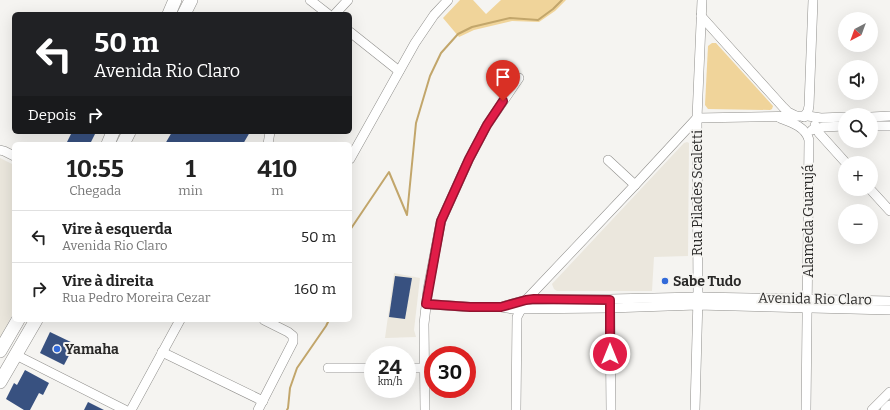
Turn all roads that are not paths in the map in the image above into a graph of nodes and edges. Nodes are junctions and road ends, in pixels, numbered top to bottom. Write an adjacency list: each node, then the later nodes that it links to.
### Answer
1 (176, 0): 8 (main road)
2 (191, 0): 9 (main road)
3 (310, 0): 10 (street)
4 (348, 0): 11 (street)
5 (448, 0): 16 (street)
6 (702, 0): 12 (street, Rua Pilades Scaletti)
7 (813, 0): 19 (street)
8 (170, 12)
9 (185, 12)
10 (325, 12)
11 (337, 12)
12 (701, 16): 13 (street); 15 (street, Rua Pilades Scaletti)
13 (714, 31): 15 (street); 19 (street)
14 (352, 34): 16 (street)
15 (700, 35): 23 (street, Rua Pilades Scaletti)
16 (399, 71): 32 (street)
17 (519, 78): 44 (street)
18 (772, 116): 19 (street); 23 (street); 27 (street)
19 (804, 116): 21 (street); 27 (street); 27 (street)
20 (890, 116): 22 (street)
21 (838, 117)
22 (878, 117)
23 (697, 118): 28 (street); 29 (street, Rua Pilades Scaletti)
24 (838, 126): 27 (street)
25 (878, 126): 26 (street)
26 (890, 126)
27 (811, 128): 33 (street); 43 (street, Alameda Guarujá)
28 (678, 138): 29 (street); 35 (street)
29 (697, 141): 41 (street, Rua Pilades Scaletti)
30 (0, 150): 31 (street)
31 (12, 155)
32 (352, 156)
33 (840, 156)
34 (608, 160): 35 (street)
35 (635, 185): 38 (street)
36 (876, 196): 37 (street)
37 (890, 211)
38 (543, 282): 39 (street); 40 (street)
39 (557, 299): 40 (street, Avenida Rio Claro); 45 (street, Avenida Rio Claro)
40 (526, 300): 46 (street, Avenida Rio Claro); 47 (street)
41 (697, 301): 43 (street, Avenida Rio Claro); 45 (street, Avenida Rio Claro); 71 (street, Rua Pilades Scaletti)
42 (890, 301): 43 (street, Avenida Rio Claro)
43 (807, 303): 48 (street, Avenida Rio Claro); 72 (street, Alameda Guarujá)
44 (426, 304): 46 (street, Avenida Rio Claro); 53 (street)
45 (610, 304): 47 (street, Avenida Rio Claro); 70 (street)
46 (501, 307): 47 (street, Avenida Rio Claro)
47 (520, 309): 69 (street)
48 (890, 310)
49 (17, 322): 54 (main road)
50 (35, 322): 57 (main road)
51 (179, 322): 55 (street)
52 (268, 322): 63 (street)
53 (424, 346)
54 (0, 351)
55 (162, 352): 63 (street); 66 (street)
56 (0, 355): 57 (main road)
57 (16, 355): 60 (main road); 65 (street)
58 (328, 368): 59 (street)
59 (364, 368)
60 (0, 382)
61 (890, 392): 73 (street)
62 (425, 398): 68 (street)
63 (263, 401): 67 (street)
64 (890, 405): 74 (street)
65 (125, 410)
66 (130, 410)
67 (258, 410)
68 (425, 410)
69 (516, 410)
70 (611, 410)
71 (694, 410)
72 (806, 410)
73 (872, 410)
74 (885, 410)

